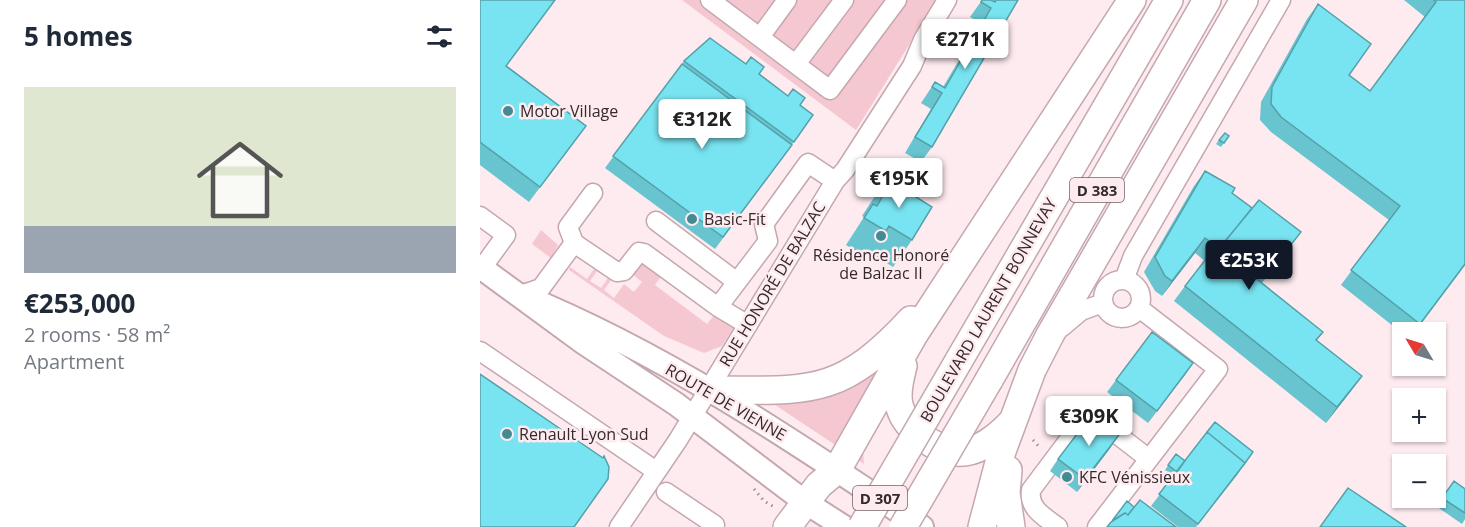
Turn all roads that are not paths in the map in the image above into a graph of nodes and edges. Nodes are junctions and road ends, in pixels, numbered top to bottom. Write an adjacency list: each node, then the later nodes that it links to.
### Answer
1 (710, 0): 11 (street)
2 (787, 0): 12 (street)
3 (844, 0): 13 (street)
4 (897, 0): 13 (street)
5 (947, 0): 14 (street, RUE HONORÉ DE BALZAC)
6 (1132, 0): 20 (highway)
7 (1169, 0): 43 (highway, BOULEVARD LAURENT BONNEVAY / D 383, bridge)
8 (1207, 0): 44 (highway, D 383, bridge)
9 (1244, 0): 30 (highway)
10 (1281, 0): 21 (street)
11 (730, 6): 12 (street)
12 (760, 37): 13 (street)
13 (796, 64)
14 (835, 181): 22 (street); 27 (street, RUE HONORÉ DE BALZAC)
15 (593, 193): 18 (street)
16 (480, 216): 19 (street)
17 (656, 221): 22 (street)
18 (574, 243): 23 (street); 25 (street)
19 (481, 268): 23 (main road, ROUTE DE VIENNE)
20 (956, 270): 28 (highway); 31 (highway)
21 (1124, 280): 24 (street); 26 (street)
22 (737, 282): 25 (street)
23 (521, 295): 31 (main road, ROUTE DE VIENNE); 32 (main road, ROUTE DE VIENNE)
24 (1103, 303): 26 (street); 30 (street)
25 (718, 307): 27 (street)
26 (1139, 308): 34 (street)
27 (748, 325): 31 (street, RUE HONORÉ DE BALZAC)
28 (913, 336): 33 (highway); 35 (highway)
29 (480, 351): 36 (street)
30 (1032, 370): 33 (highway)
31 (708, 390): 32 (street, RUE HONORÉ DE BALZAC); 35 (main road, ROUTE DE VIENNE)
32 (692, 417): 36 (street, RUE HONORÉ DE BALZAC); 38 (main road, ROUTE DE VIENNE)
33 (1014, 421): 46 (highway); 47 (highway)
34 (1149, 459): 48 (street); 49 (street)
35 (837, 470): 38 (highway); 45 (main road, ROUTE DE VIENNE / D 307)
36 (656, 471): 39 (street, RUE HONORÉ DE BALZAC)
37 (666, 492): 40 (street)
38 (805, 502): 41 (highway); 42 (main road, ROUTE DE VIENNE / D 307)
39 (623, 525)
40 (713, 527)
41 (787, 527)
42 (844, 527)
43 (862, 527)
44 (903, 527)
45 (922, 527)
46 (982, 527)
47 (1011, 527)
48 (1058, 527)
49 (1097, 527)

